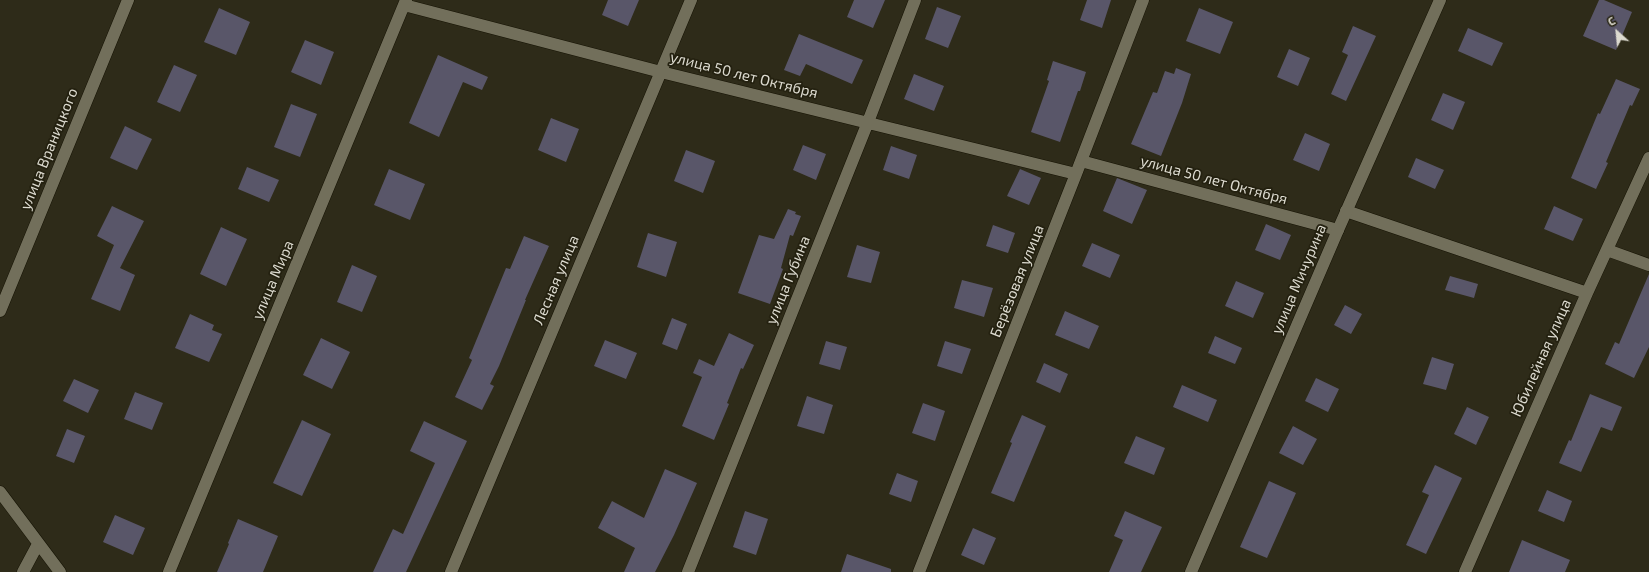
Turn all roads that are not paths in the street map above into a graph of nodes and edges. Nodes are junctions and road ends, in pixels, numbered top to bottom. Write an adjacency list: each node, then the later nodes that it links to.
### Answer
1 (128, 0): 17 (street, улица Враницкого)
2 (691, 0): 7 (street, Лесная улица)
3 (915, 0): 8 (street, улица Губина)
4 (1143, 0): 10 (street, Берёзовая улица)
5 (1440, 0): 12 (street, улица Мичурина)
6 (405, 2): 7 (street, улица 50 лет Октября); 22 (street, улица Мира)
7 (661, 72): 8 (street, улица 50 лет Октября); 23 (street, Лесная улица)
8 (868, 122): 11 (street, улица 50 лет Октября); 24 (street, улица Губина)
9 (1649, 158): 14 (street, Юбилейная улица)
10 (1081, 161): 11 (street, Берёзовая улица); 13 (street, улица 50 лет Октября)
11 (1076, 174): 25 (street, Берёзовая улица)
12 (1346, 211): 13 (street, улица Мичурина); 16 (street)
13 (1338, 230): 26 (street, улица Мичурина)
14 (1607, 250): 15 (street); 16 (street, Юбилейная улица)
15 (1649, 265)
16 (1588, 292): 27 (street, Юбилейная улица)
17 (0, 311)
18 (0, 492): 19 (street)
19 (38, 544): 20 (street); 21 (street)
20 (24, 572)
21 (60, 572)
22 (169, 572)
23 (450, 572)
24 (688, 572)
25 (919, 572)
26 (1191, 572)
27 (1465, 572)

